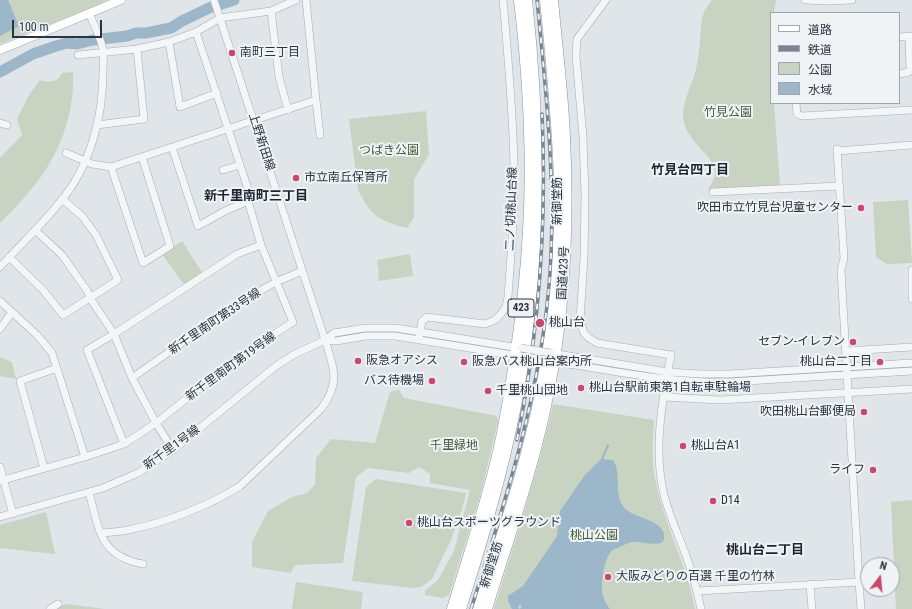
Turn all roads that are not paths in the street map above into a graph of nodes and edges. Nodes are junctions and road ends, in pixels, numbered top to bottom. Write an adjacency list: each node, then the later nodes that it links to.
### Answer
1 (121, 0): 15 (main road)
2 (214, 0): 16 (street, 上野新田線)
3 (296, 0): 14 (street)
4 (306, 0): 31 (street)
5 (503, 0): 64 (street, 二ノ切桃山台線)
6 (519, 0): 28 (highway, 423)
7 (528, 0): 18 (highway, 新御堂筋 / 423)
8 (545, 0): 17 (highway, 新御堂筋)
9 (553, 0): 27 (highway, 国道423号)
10 (606, 0): 75 (street)
11 (805, 0): 12 (street)
12 (827, 0): 13 (street)
13 (852, 0)
14 (270, 11): 16 (street); 33 (street)
15 (89, 13): 24 (main road); 25 (street)
16 (220, 16): 19 (street); 35 (street, 上野新田線)
17 (547, 17): 27 (highway); 99 (highway, 新御堂筋)
18 (530, 20): 28 (highway); 98 (highway, 新御堂筋 / 423)
19 (196, 32): 22 (street); 30 (street, 新千里南町第19号線)
20 (911, 36): 21 (street); 29 (street)
21 (900, 37)
22 (169, 42): 23 (street); 30 (street)
23 (137, 49): 25 (street); 36 (street)
24 (0, 50)
25 (104, 52): 26 (street); 36 (street)
26 (78, 55)
27 (560, 67): 69 (highway, 国道423号)
28 (526, 71): 68 (highway, 423)
29 (900, 74)
30 (217, 93): 37 (street, 新千里南町第19号線)
31 (316, 100): 33 (street); 38 (street)
32 (796, 104): 34 (street)
33 (288, 110): 35 (street)
34 (912, 110)
35 (254, 120): 37 (street); 56 (street, 上野新田線)
36 (97, 125): 43 (street)
37 (228, 129): 40 (street); 44 (street, 新千里南町第19号線)
38 (320, 135)
39 (912, 145): 47 (street)
40 (172, 147): 42 (street); 50 (street)
41 (66, 153): 43 (street)
42 (142, 157): 45 (street); 45 (street)
43 (85, 161): 45 (street); 49 (street)
44 (240, 165): 46 (street); 50 (street, 新千里南町第19号線)
45 (111, 167)
46 (223, 170)
47 (839, 186): 48 (street); 67 (street)
48 (713, 192)
49 (62, 199): 51 (street); 58 (street)
50 (248, 201): 52 (street, 新千里南町第19号線)
51 (35, 230): 53 (street); 58 (street)
52 (261, 245): 57 (street, 新千里南町第19号線); 63 (street)
53 (9, 258): 54 (street); 58 (street)
54 (0, 266)
55 (912, 270): 59 (street)
56 (302, 271): 57 (street, 新千里南町第33号線); 65 (street, 上野新田線)
57 (276, 282): 76 (street, 新千里南町第33号線); 80 (street, 新千里南町第19号線)
58 (90, 298): 63 (street)
59 (912, 299)
60 (0, 300): 61 (street)
61 (12, 312): 62 (street); 72 (street)
62 (0, 329)
63 (114, 334): 76 (street); 81 (street)
64 (420, 335): 65 (street, 新千里1号線); 68 (street, 新千里1号線)
65 (325, 340): 82 (street, 新千里1号線); 90 (street, 上野新田線)
66 (912, 347): 67 (street)
67 (846, 351): 71 (street)
68 (519, 352): 69 (street, 新千里1号線, bridge); 97 (highway, 423)
69 (553, 357): 75 (street, 新千里1号線); 100 (highway, 国道423号)
70 (912, 363): 71 (street)
71 (848, 367): 74 (street); 75 (street)
72 (57, 368): 83 (street); 85 (street)
73 (912, 371): 74 (street)
74 (848, 375): 75 (street); 78 (street)
75 (667, 376): 79 (street)
76 (132, 378): 80 (street)
77 (912, 389): 78 (street)
78 (849, 392): 79 (street); 92 (street)
79 (664, 397): 94 (street)
80 (156, 423): 81 (street, 新千里南町第19号線); 82 (street)
81 (124, 444): 83 (street, 新千里南町第19号線)
82 (174, 450): 87 (street, 新千里1号線)
83 (85, 457): 85 (street, 新千里南町第19号線)
84 (0, 467): 86 (street)
85 (44, 468): 86 (street, 新千里南町第19号線)
86 (2, 480): 88 (street)
87 (89, 492): 88 (street, 新千里1号線); 90 (street)
88 (13, 514): 89 (street, 新千里1号線)
89 (0, 517)
90 (101, 533): 91 (street)
91 (143, 564)
92 (859, 582): 93 (street); 103 (street)
93 (810, 584): 94 (street); 102 (street)
94 (698, 591): 101 (street)
95 (58, 604): 96 (street)
96 (50, 609)
97 (452, 609)
98 (461, 609)
99 (478, 609)
100 (487, 609)
101 (701, 609)
102 (812, 609)
103 (861, 609)

